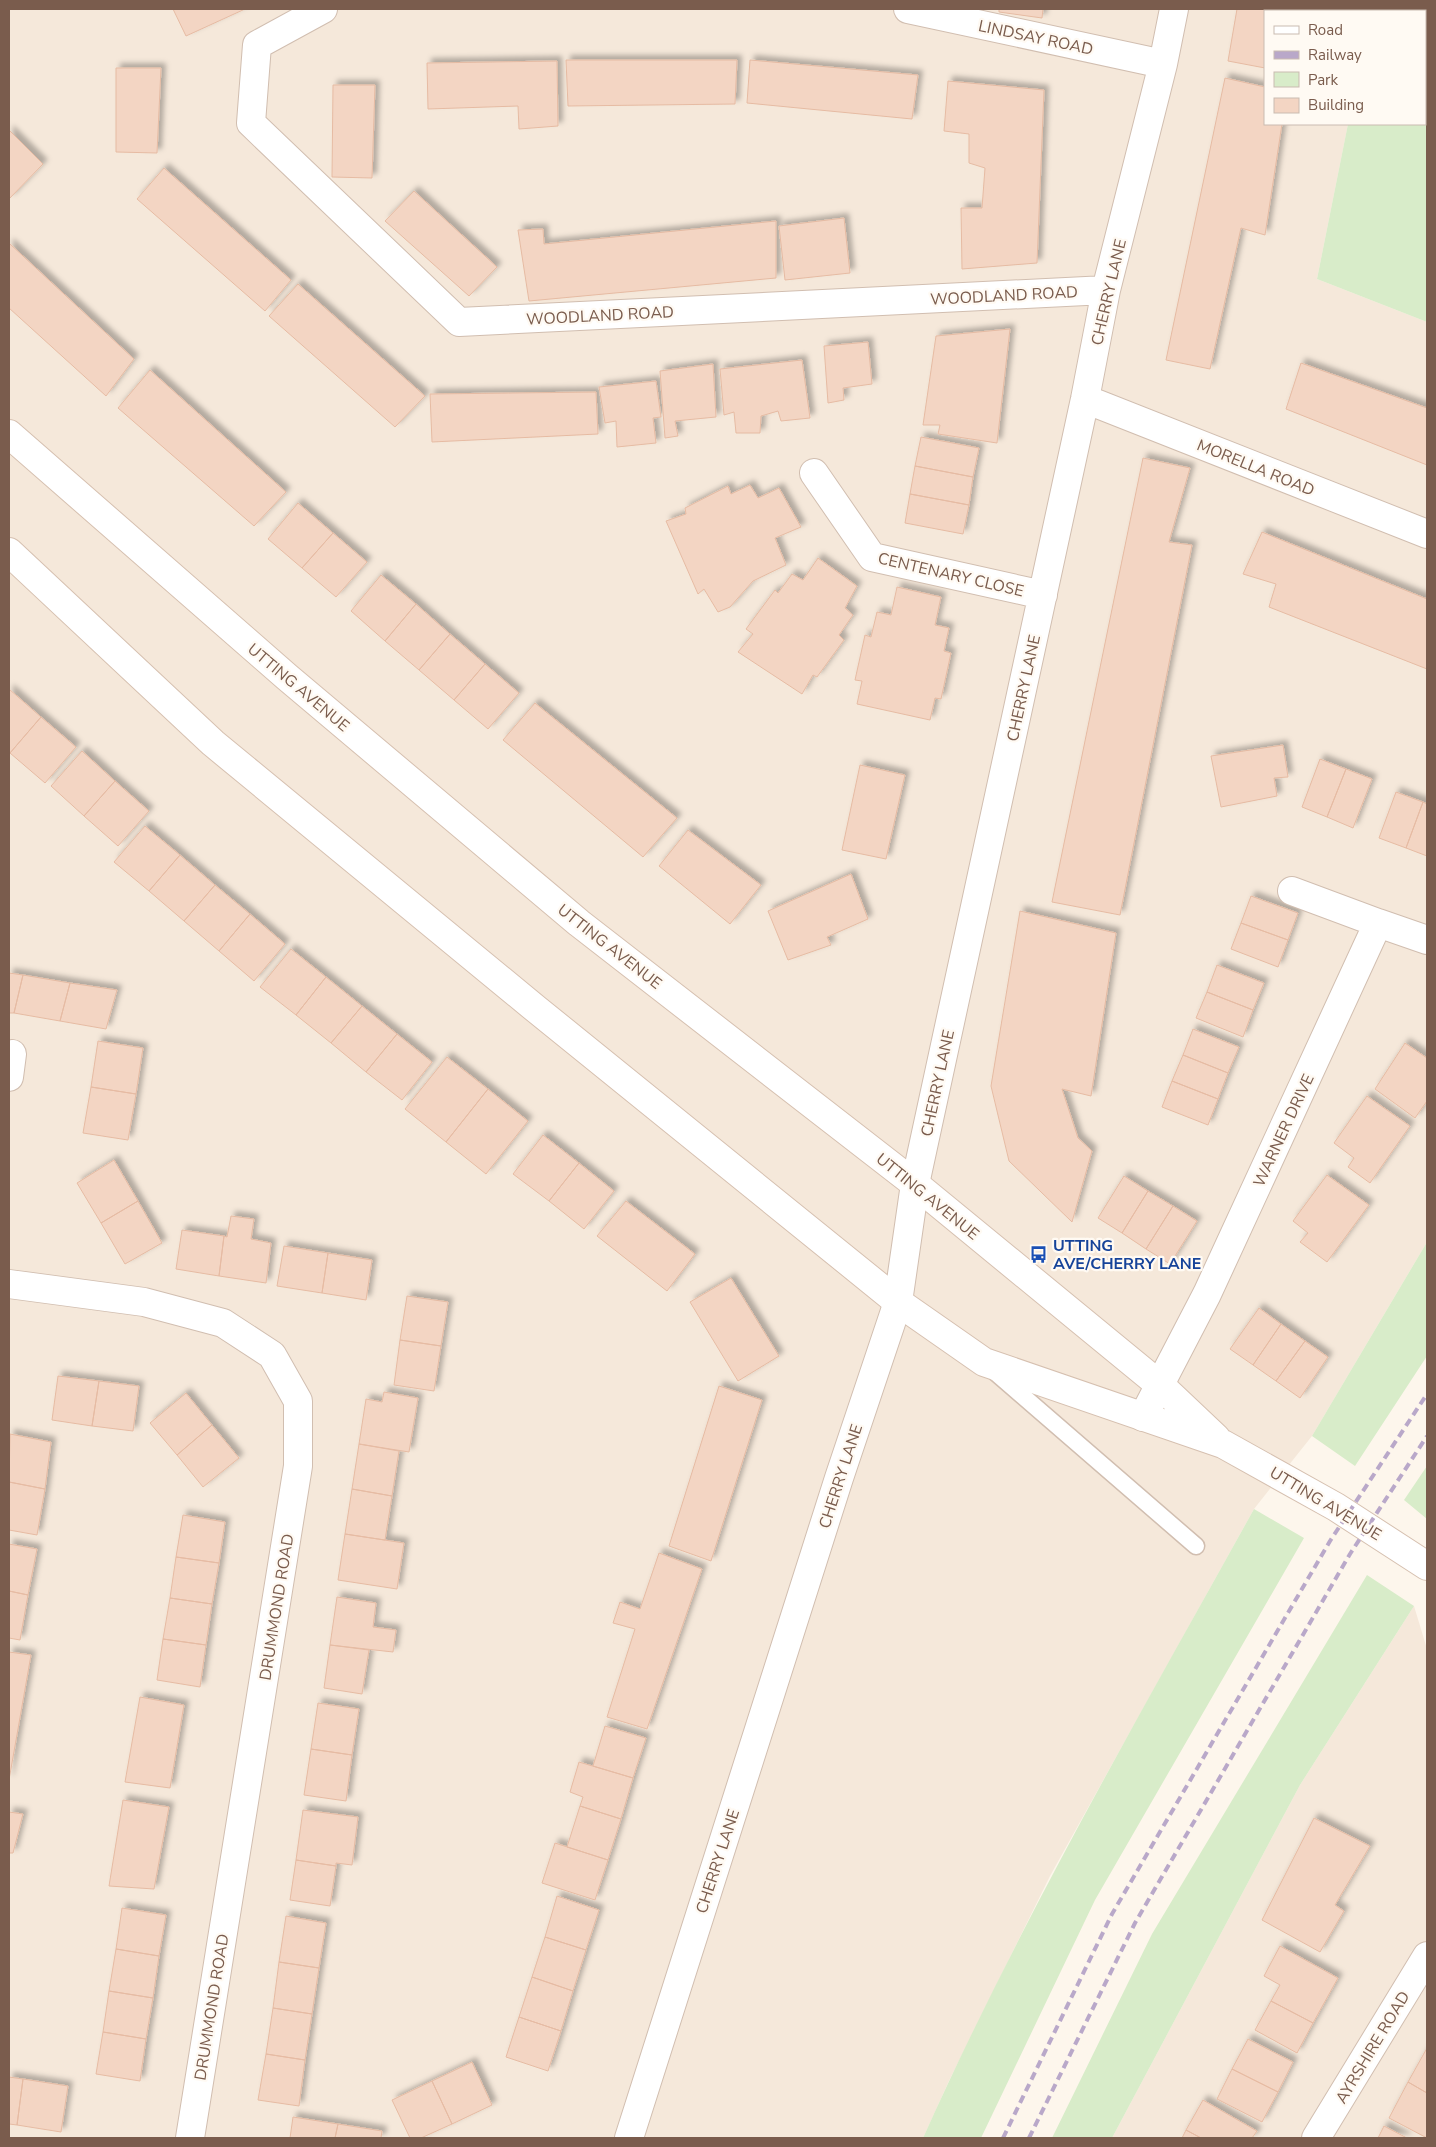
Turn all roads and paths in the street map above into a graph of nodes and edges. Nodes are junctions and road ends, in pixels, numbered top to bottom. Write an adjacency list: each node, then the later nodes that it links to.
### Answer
1 (323, 9): 5 (street, WOODLAND ROAD)
2 (908, 9): 4 (street, LINDSAY ROAD)
3 (1174, 9): 4 (street, CHERRY LANE)
4 (1163, 64): 5 (street, CHERRY LANE)
5 (1106, 290): 6 (street, CHERRY LANE)
6 (1085, 399): 9 (street, MORELLA ROAD); 11 (street, CHERRY LANE)
7 (9, 434): 15 (street, UTTING AVENUE)
8 (814, 473): 11 (street, CENTENARY CLOSE)
9 (1427, 534)
10 (9, 552): 17 (street, UTTING AVENUE)
11 (1043, 595): 15 (street, CHERRY LANE)
12 (1292, 891): 13 (street)
13 (1378, 923): 14 (street); 19 (street, WARNER DRIVE)
14 (1427, 940)
15 (914, 1184): 17 (street, CHERRY LANE); 19 (street, UTTING AVENUE)
16 (9, 1284): 25 (street, DRUMMOND ROAD)
17 (898, 1302): 18 (street, UTTING AVENUE); 26 (street, CHERRY LANE)
18 (984, 1362): 20 (street, UTTING AVENUE); 22 (lane)
19 (1161, 1386): 20 (street, WARNER DRIVE); 21 (street, UTTING AVENUE)
20 (1143, 1417): 21 (street, UTTING AVENUE)
21 (1223, 1444): 23 (street, UTTING AVENUE)
22 (1196, 1546)
23 (1427, 1566)
24 (1427, 1956): 27 (street, AYRSHIRE ROAD)
25 (190, 2138)
26 (629, 2138)
27 (1316, 2138)

